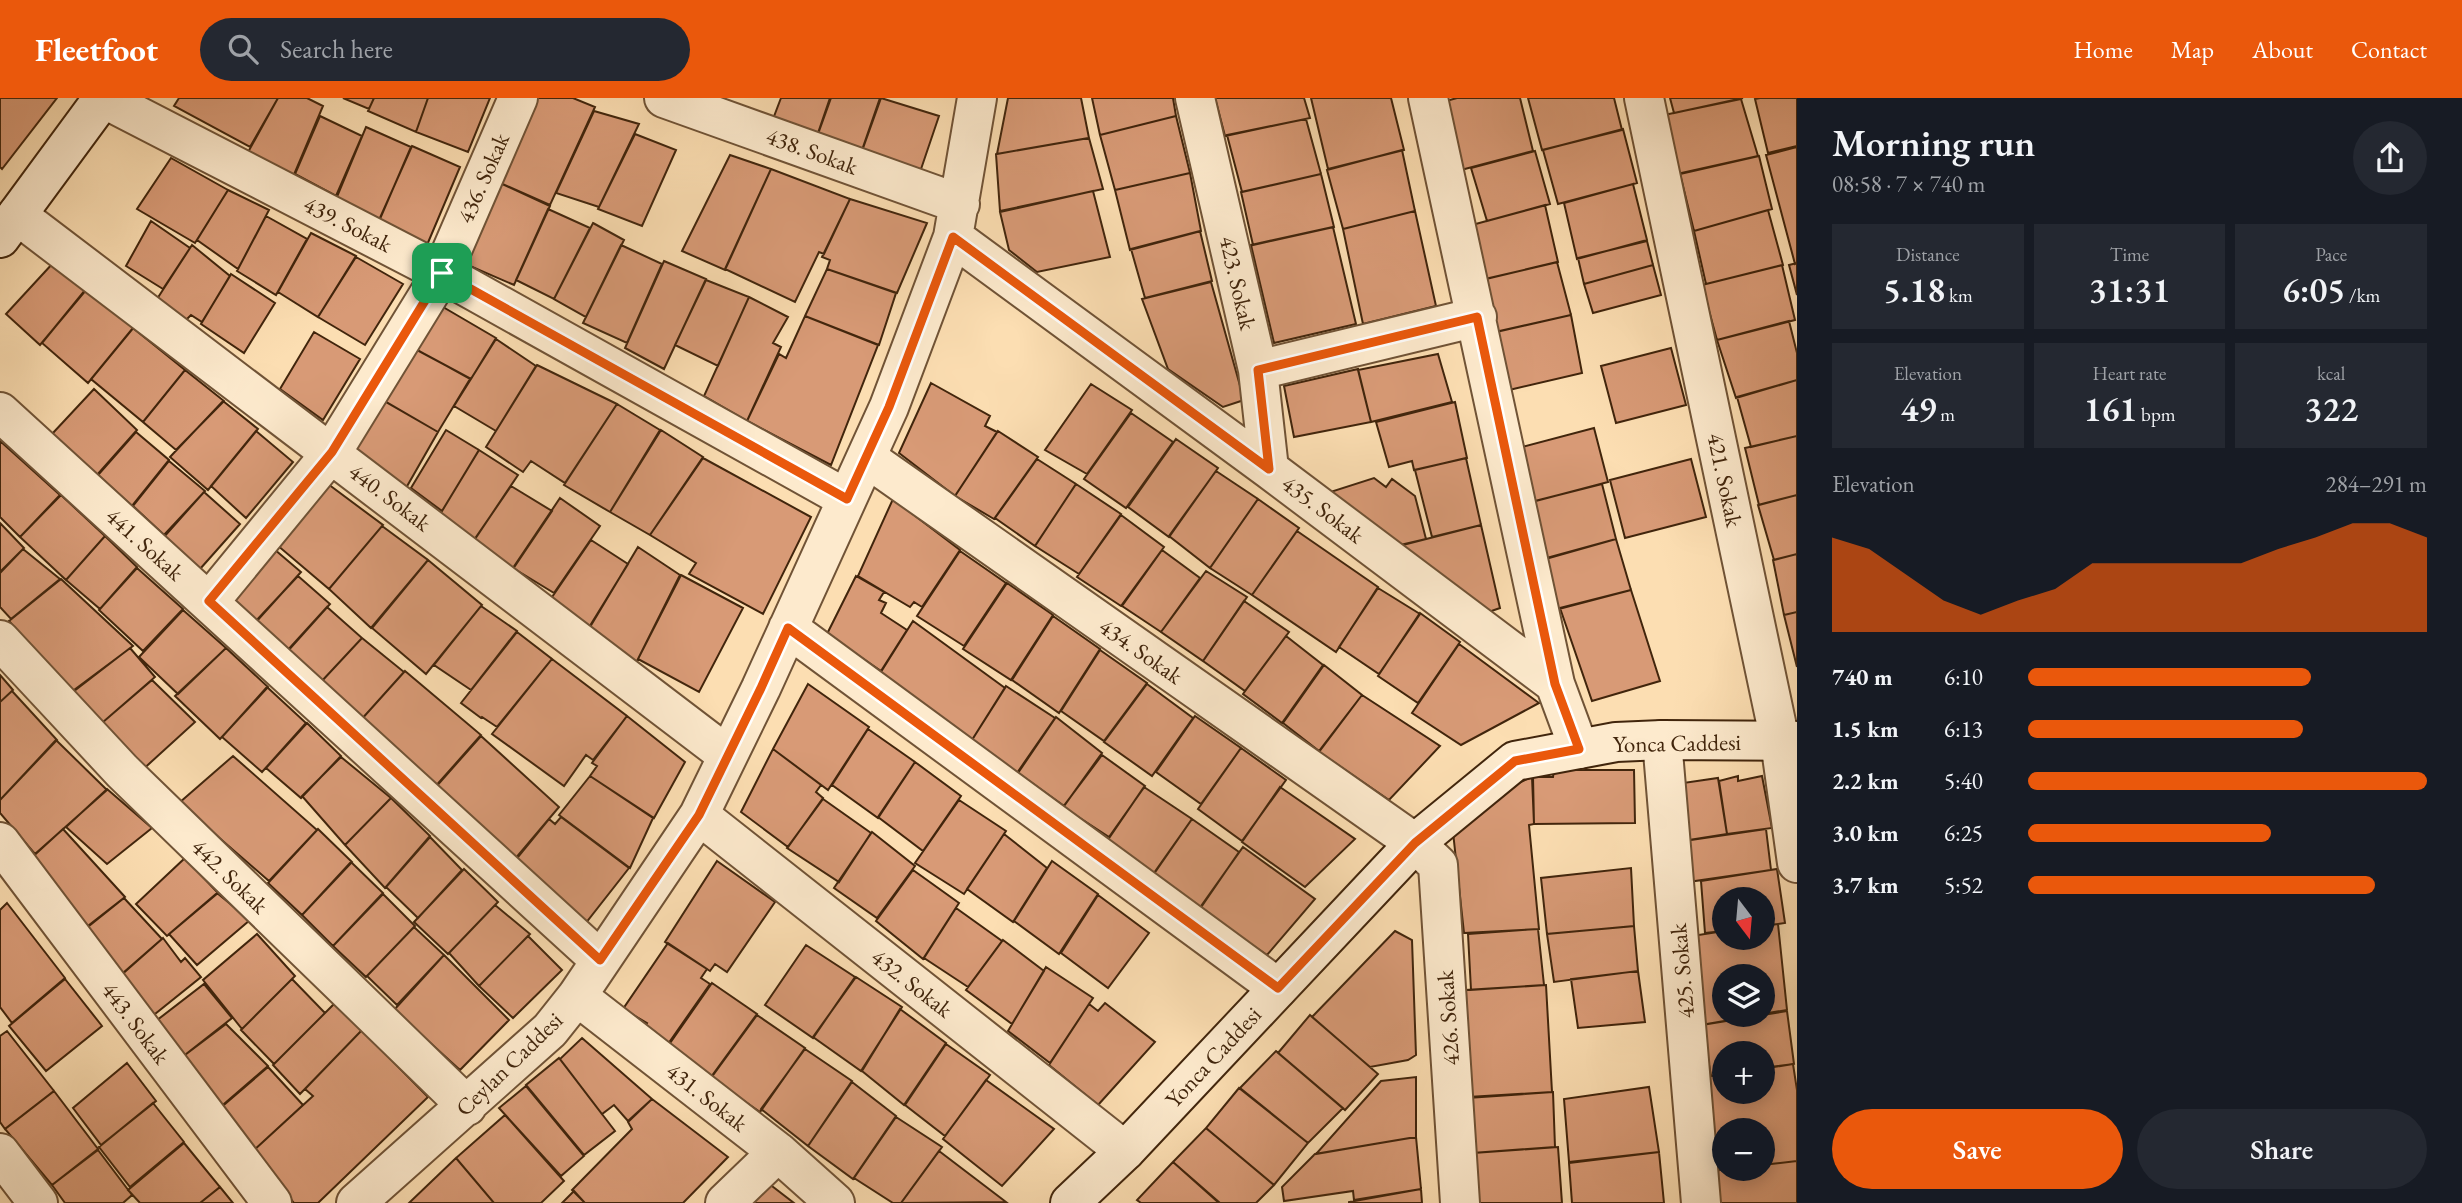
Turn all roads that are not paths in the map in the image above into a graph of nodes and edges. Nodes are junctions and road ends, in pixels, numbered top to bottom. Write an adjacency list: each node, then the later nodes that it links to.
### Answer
1 (103, 98): 9 (street); 10 (street, 439. Sokak)
2 (518, 98): 10 (street, 436. Sokak)
3 (664, 98): 8 (street, 438. Sokak)
4 (977, 98): 8 (street, Ceylan Caddesi)
5 (1195, 98): 12 (street, 423. Sokak)
6 (1428, 98): 11 (street)
7 (1644, 98): 23 (street, 421. Sokak)
8 (957, 221): 15 (street, Ceylan Caddesi); 16 (street, 435. Sokak)
9 (9, 227): 14 (street, 440. Sokak)
10 (442, 273): 14 (street, 436. Sokak); 17 (street, 439. Sokak)
11 (1477, 317): 12 (street); 21 (street)
12 (1258, 370): 16 (street, 423. Sokak)
13 (0, 412): 18 (street, 441. Sokak)
14 (332, 452): 18 (street, 436. Sokak); 25 (street, 440. Sokak)
15 (867, 458): 17 (street, Ceylan Caddesi); 28 (street, 434. Sokak)
16 (1269, 469): 21 (street, 435. Sokak)
17 (847, 499): 19 (street, Ceylan Caddesi)
18 (209, 601): 30 (street, 441. Sokak)
19 (788, 628): 25 (street, Ceylan Caddesi); 31 (street)
20 (0, 640): 33 (street, 442. Sokak)
21 (1555, 684): 24 (street)
22 (1662, 740): 23 (street, Yonca Caddesi); 24 (street, Yonca Caddesi); 44 (street, 425. Sokak)
23 (1788, 741): 29 (street, 421. Sokak)
24 (1579, 749): 28 (street, Yonca Caddesi)
25 (727, 755): 26 (street, Ceylan Caddesi)
26 (699, 815): 30 (street, Ceylan Caddesi); 34 (street, 432. Sokak)
27 (0, 842): 38 (street, 443. Sokak)
28 (1415, 843): 31 (street, Yonca Caddesi); 43 (street, 426. Sokak)
29 (1797, 863)
30 (600, 960): 32 (street, Ceylan Caddesi)
31 (1278, 988): 34 (street, Yonca Caddesi)
32 (577, 996): 33 (street, Ceylan Caddesi); 35 (street, 431. Sokak)
33 (467, 1106): 39 (street, Ceylan Caddesi)
34 (1125, 1151): 42 (street, Yonca Caddesi)
35 (778, 1152): 40 (street); 41 (street, 431. Sokak)
36 (0, 1153): 37 (street)
37 (38, 1203)
38 (272, 1203)
39 (356, 1203)
40 (725, 1203)
41 (835, 1203)
42 (1070, 1203)
43 (1460, 1203)
44 (1702, 1203)

